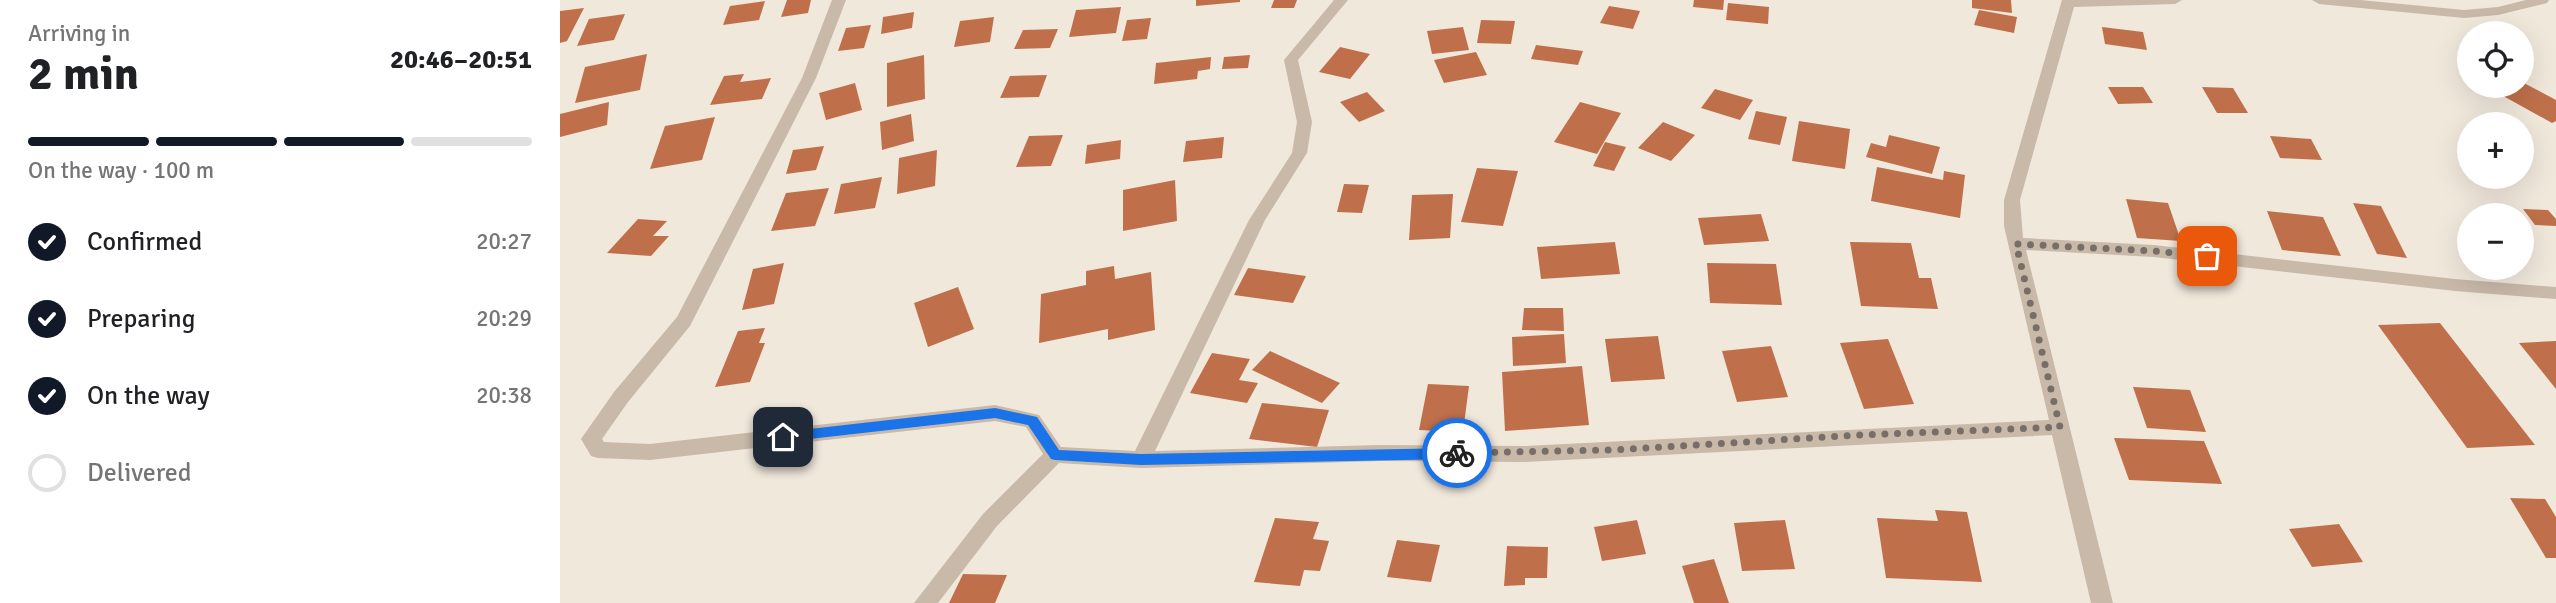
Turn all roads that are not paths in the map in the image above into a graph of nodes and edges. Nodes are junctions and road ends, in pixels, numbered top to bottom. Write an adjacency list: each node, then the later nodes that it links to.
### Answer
1 (839, 0): 10 (street)
2 (1341, 0): 11 (street)
3 (2175, 0): 6 (street)
4 (2319, 0): 5 (street)
5 (2542, 0)
6 (2069, 2): 7 (street)
7 (2016, 244): 8 (street); 9 (street)
8 (2556, 293)
9 (2060, 427): 11 (street); 13 (street)
10 (1055, 455): 11 (street); 12 (street)
11 (1141, 460)
12 (925, 603)
13 (2102, 603)

